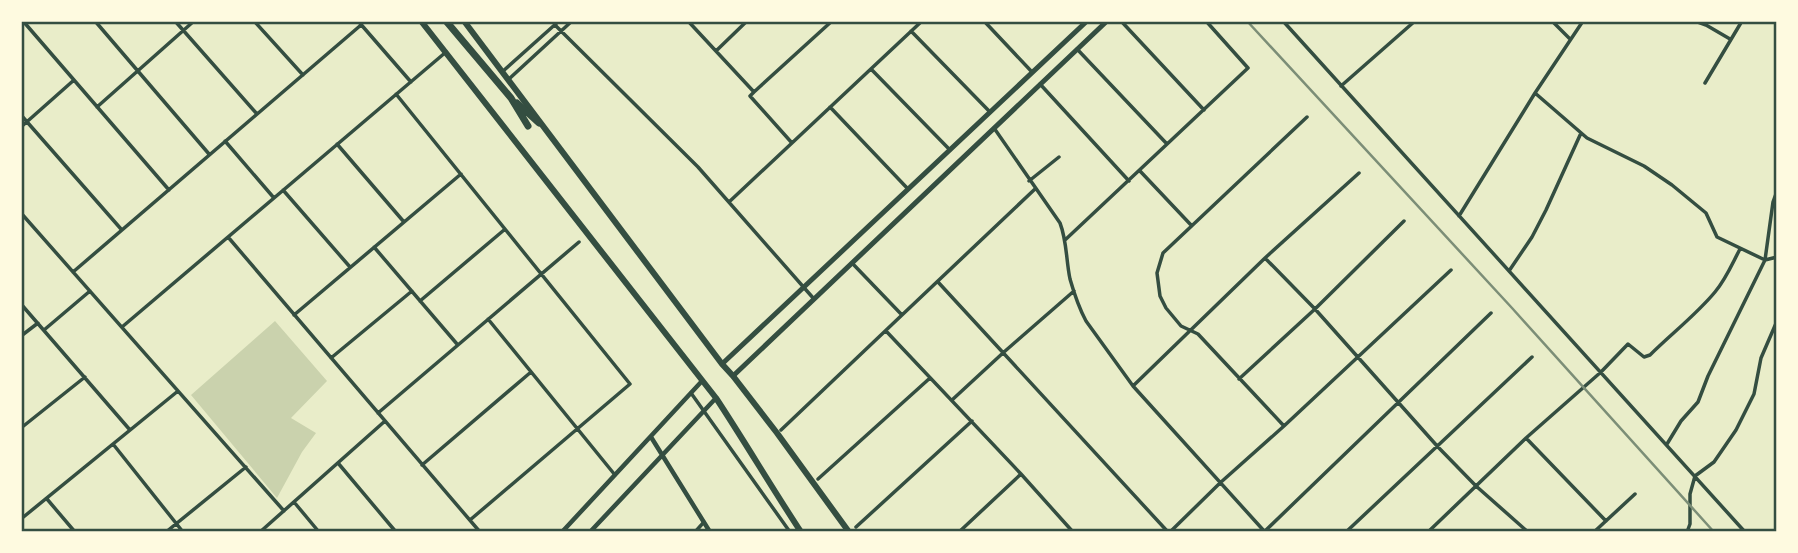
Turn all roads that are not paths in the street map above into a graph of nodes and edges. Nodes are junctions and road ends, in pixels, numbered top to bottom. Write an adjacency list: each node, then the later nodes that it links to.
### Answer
1 (23, 21): 40 (street)
2 (95, 21): 36 (street)
3 (175, 21): 27 (street)
4 (194, 21): 27 (street)
5 (254, 21): 39 (street)
6 (421, 21): 33 (highway)
7 (446, 21): 49 (highway)
8 (464, 21): 37 (highway)
9 (572, 21): 28 (street)
10 (688, 21): 34 (street)
11 (747, 21): 34 (street)
12 (832, 21): 46 (street)
13 (922, 21): 29 (street)
14 (984, 21): 38 (street)
15 (1087, 21): 38 (main road)
16 (1107, 21): 32 (main road)
17 (1121, 21): 52 (street)
18 (1206, 21): 52 (street)
19 (1283, 21): 45 (street)
20 (1415, 21): 45 (street)
21 (1552, 21): 31 (street)
22 (1583, 21): 31 (street)
23 (1695, 21): 30 (street)
24 (1742, 21): 30 (street)
25 (359, 23): 39 (street); 42 (street)
26 (557, 23): 28 (street); 37 (street)
27 (184, 30): 36 (street); 54 (street)
28 (561, 31): 41 (street); 81 (street)
29 (911, 32): 35 (street); 53 (street)
30 (1730, 39): 43 (street)
31 (1571, 40): 47 (street)
32 (1077, 49): 44 (main road); 66 (street)
33 (447, 51): 42 (street); 135 (highway)
34 (716, 51): 46 (street)
35 (871, 69): 51 (street); 67 (street)
36 (138, 71): 50 (street); 68 (street)
37 (502, 72): 41 (highway)
38 (1032, 72): 53 (main road)
39 (303, 75): 54 (street)
40 (74, 80): 50 (street); 57 (street)
41 (508, 80): 58 (highway)
42 (411, 82): 48 (street)
43 (1705, 83)
44 (1040, 84): 61 (main road); 74 (street)
45 (1341, 86): 83 (street)
46 (754, 92): 64 (street)
47 (1535, 93): 62 (street); 83 (street)
48 (396, 94): 65 (street); 72 (street)
49 (511, 98): 58 (highway); 59 (highway)
50 (97, 107): 77 (street)
51 (830, 107): 64 (street); 75 (street)
52 (1204, 110): 66 (street)
53 (990, 112): 67 (main road)
54 (257, 114): 63 (street)
55 (21, 115): 57 (street)
56 (1307, 117): 86 (street)
57 (27, 122): 60 (street); 88 (street)
58 (539, 123): 128 (highway)
59 (528, 126)
60 (21, 127)
61 (994, 128): 73 (street); 97 (main road)
62 (1581, 133): 93 (street); 100 (street)
63 (225, 141): 68 (street); 80 (street)
64 (792, 143): 81 (street)
65 (337, 144): 78 (street); 85 (street)
66 (1167, 144): 70 (street)
67 (950, 150): 75 (main road)
68 (209, 154): 77 (street)
69 (1059, 157): 73 (street)
70 (1140, 171): 74 (street); 86 (street)
71 (1359, 173): 95 (street)
72 (461, 174): 85 (street); 87 (street)
73 (1029, 181): 76 (street)
74 (1129, 181): 90 (street)
75 (908, 189): 104 (main road)
76 (1035, 189): 90 (street); 103 (street)
77 (169, 190): 88 (street)
78 (284, 190): 80 (street); 98 (street)
79 (1777, 191): 96 (street)
80 (274, 198): 89 (street)
81 (729, 202): 104 (street)
82 (21, 213): 101 (street)
83 (1459, 217): 100 (street)
84 (1404, 221): 112 (street)
85 (404, 222): 92 (street)
86 (1191, 225): 120 (street)
87 (505, 229): 102 (street); 110 (street)
88 (122, 230): 101 (street)
89 (228, 237): 114 (street); 118 (street)
90 (1065, 240): 108 (street)
91 (579, 242): 102 (street)
92 (374, 247): 98 (street); 107 (street)
93 (1740, 248): 96 (street); 130 (street)
94 (1777, 257): 96 (street)
95 (1265, 258): 112 (street); 120 (street)
96 (1765, 260): 154 (street)
97 (852, 263): 105 (street); 109 (main road)
98 (350, 267): 114 (street)
99 (1451, 270): 125 (street)
100 (1509, 271): 130 (street)
101 (73, 272): 106 (street)
102 (541, 274): 115 (street); 148 (street)
103 (939, 282): 105 (street); 124 (street)
104 (803, 288): 109 (street); 128 (main road)
105 (877, 289): 121 (street)
106 (90, 291): 118 (street); 119 (street)
107 (412, 291): 110 (street); 127 (street)
108 (1074, 291): 124 (street); 136 (street)
109 (814, 299): 131 (main road)
110 (421, 301): 123 (street)
111 (21, 304): 117 (street)
112 (1315, 309): 125 (street); 134 (street)
113 (1491, 313): 141 (street)
114 (294, 315): 127 (street)
115 (488, 319): 123 (street); 129 (street)
116 (1777, 321): 162 (street)
117 (37, 323): 119 (street); 122 (street)
118 (122, 327): 137 (street)
119 (44, 330): 132 (street)
120 (1190, 330): 134 (street); 136 (street)
121 (886, 331): 133 (street); 150 (street)
122 (21, 336)
123 (458, 345): 143 (street)
124 (1003, 352): 140 (street); 193 (street)
125 (1358, 356): 141 (street); 146 (street)
126 (1532, 357): 155 (street)
127 (331, 358): 143 (street)
128 (722, 365): 131 (highway)
129 (531, 372): 148 (street); 158 (street)
130 (1601, 372): 152 (street); 154 (street)
131 (733, 376): 190 (highway)
132 (85, 377): 147 (street); 149 (street)
133 (930, 378): 140 (street); 163 (street)
134 (1239, 379): 146 (street)
135 (702, 381): 138 (street); 139 (highway)
136 (1133, 386): 164 (street)
137 (178, 391): 149 (street); 159 (street)
138 (691, 393): 142 (street); 151 (street)
139 (716, 398): 142 (street); 189 (highway)
140 (952, 400): 145 (street)
141 (1398, 401): 155 (street); 194 (street)
142 (704, 411): 156 (street); 188 (street)
143 (378, 413): 144 (street)
144 (385, 421): 157 (street); 158 (street)
145 (972, 421): 160 (street); 175 (street)
146 (1284, 426): 164 (street)
147 (21, 428)
148 (577, 429): 161 (street); 171 (street)
149 (130, 430): 153 (street)
150 (781, 430)
151 (650, 437): 156 (street); 161 (street)
152 (1526, 439): 165 (street); 172 (street)
153 (113, 444): 167 (street); 174 (street)
154 (1667, 444): 162 (street)
155 (1438, 447): 165 (street); 195 (street)
156 (663, 455): 173 (street); 185 (street)
157 (338, 463): 168 (street); 182 (street)
158 (422, 465): 171 (street)
159 (246, 467): 169 (street); 174 (street)
160 (1021, 474): 191 (street); 192 (street)
161 (615, 475): 184 (street)
162 (1695, 476): 200 (street); 201 (street)
163 (818, 479)
164 (1220, 483): 193 (street); 194 (street)
165 (1476, 486): 176 (street); 196 (street)
166 (1635, 494): 172 (street)
167 (47, 498): 170 (street); 177 (street)
168 (294, 502): 169 (street); 181 (street)
169 (284, 511): 180 (street)
170 (21, 519)
171 (470, 520): 183 (street)
172 (1606, 521): 199 (street)
173 (704, 522): 186 (street); 187 (street)
174 (176, 524): 178 (street); 179 (street)
175 (856, 527)
176 (1523, 527): 197 (street); 198 (street)
177 (75, 532)
178 (166, 532)
179 (183, 532)
180 (260, 532)
181 (319, 532)
182 (396, 532)
183 (480, 532)
184 (562, 532)
185 (590, 532)
186 (695, 532)
187 (710, 532)
188 (790, 532)
189 (801, 532)
190 (849, 532)
191 (959, 532)
192 (1072, 532)
193 (1169, 532)
194 (1264, 532)
195 (1346, 532)
196 (1428, 532)
197 (1518, 532)
198 (1528, 532)
199 (1594, 532)
200 (1687, 532)
201 (1745, 532)

